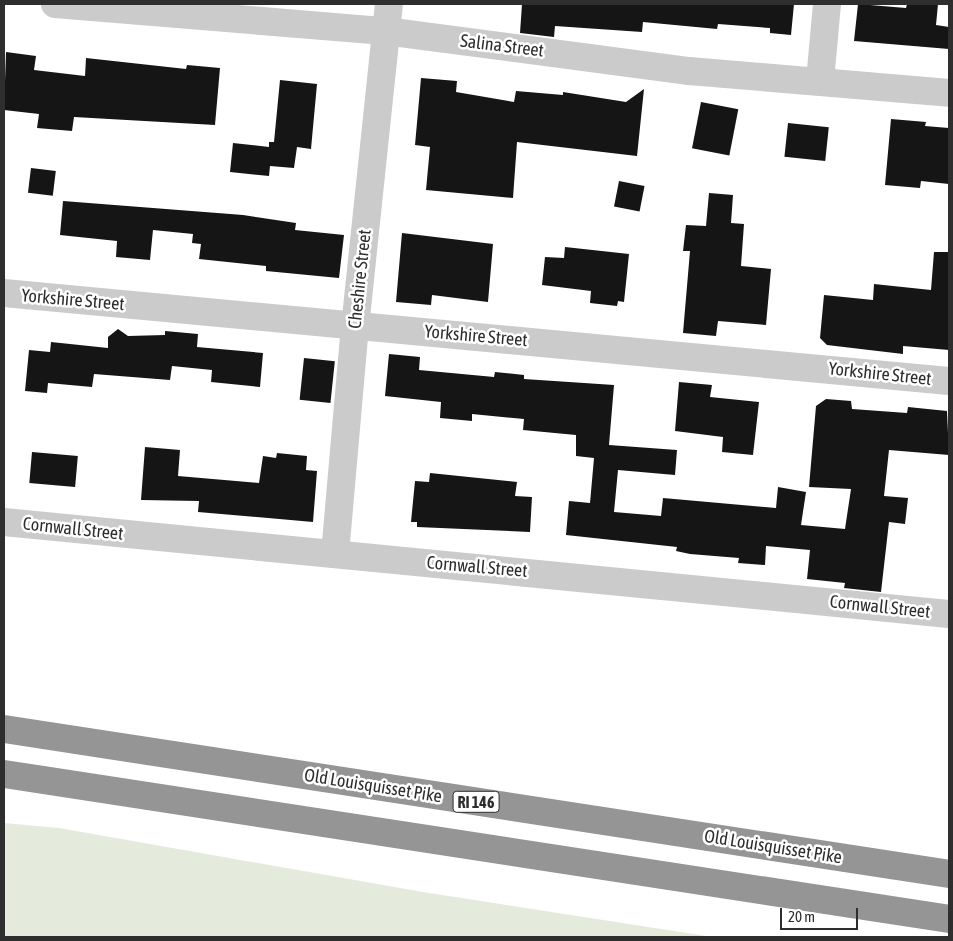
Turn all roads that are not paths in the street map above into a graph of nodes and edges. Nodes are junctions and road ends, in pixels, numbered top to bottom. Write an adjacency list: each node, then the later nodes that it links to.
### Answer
1 (55, 4): 4 (street, Salina Street)
2 (389, 4): 4 (street, Cheshire Street)
3 (827, 4): 5 (street)
4 (385, 31): 5 (street, Salina Street); 8 (street, Cheshire Street)
5 (820, 81): 6 (street, Salina Street)
6 (949, 94)
7 (4, 293): 8 (street, Yorkshire Street)
8 (355, 327): 9 (street, Yorkshire Street); 11 (street, Cheshire Street)
9 (949, 381)
10 (4, 522): 11 (street, Cornwall Street)
11 (335, 554): 12 (street, Cornwall Street)
12 (949, 614)
13 (4, 729): 15 (highway, Old Louisquisset Pike / RI 146)
14 (4, 774): 16 (highway)
15 (949, 874)
16 (949, 919)

